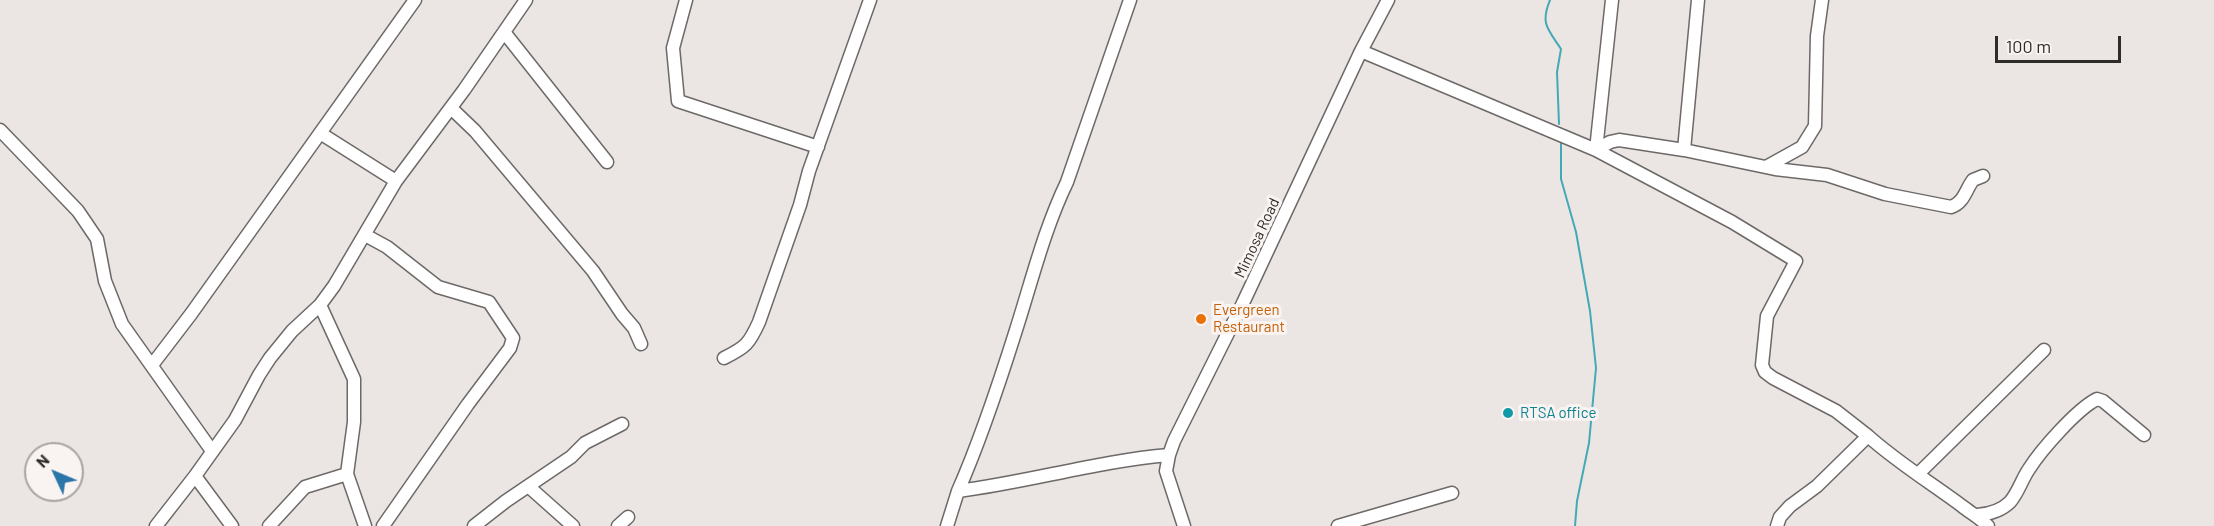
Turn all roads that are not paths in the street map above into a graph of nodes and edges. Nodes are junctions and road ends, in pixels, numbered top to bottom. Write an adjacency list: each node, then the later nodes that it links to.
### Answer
1 (415, 0): 14 (street)
2 (526, 0): 10 (street)
3 (687, 0): 15 (street)
4 (870, 0): 15 (street)
5 (1130, 0): 37 (street)
6 (1388, 0): 11 (street, Mimosa Road)
7 (1612, 0): 16 (street)
8 (1698, 0): 17 (street)
9 (1822, 0): 19 (street)
10 (504, 32): 12 (street); 18 (street)
11 (1361, 51): 16 (street); 32 (street, Mimosa Road)
12 (451, 108): 21 (street); 24 (street)
13 (0, 130): 27 (street)
14 (320, 133): 21 (street); 27 (street)
15 (818, 147): 26 (street)
16 (1596, 150): 17 (street); 30 (street)
17 (1684, 150): 19 (street)
18 (607, 162)
19 (1766, 167): 20 (street)
20 (1983, 176)
21 (396, 181): 22 (street)
22 (365, 235): 23 (street); 45 (street)
23 (320, 305): 31 (street); 33 (street)
24 (641, 344)
25 (2044, 350): 34 (street)
26 (724, 358)
27 (152, 365): 31 (street)
28 (622, 424): 36 (street)
29 (2144, 435): 39 (street)
30 (1868, 436): 34 (street); 52 (street)
31 (212, 451): 35 (street)
32 (1169, 455): 37 (street); 50 (street, Mimosa Road)
33 (347, 474): 43 (street); 44 (street)
34 (1918, 474): 39 (street)
35 (195, 476): 41 (street); 42 (street)
36 (528, 486): 46 (street); 47 (street)
37 (958, 491): 49 (street)
38 (1452, 493): 51 (street)
39 (1977, 515): 53 (street)
40 (628, 517): 48 (street)
41 (156, 526)
42 (232, 526)
43 (269, 526)
44 (365, 526)
45 (383, 526)
46 (474, 526)
47 (573, 526)
48 (618, 526)
49 (947, 526)
50 (1184, 526)
51 (1338, 526)
52 (1777, 526)
53 (1988, 526)

